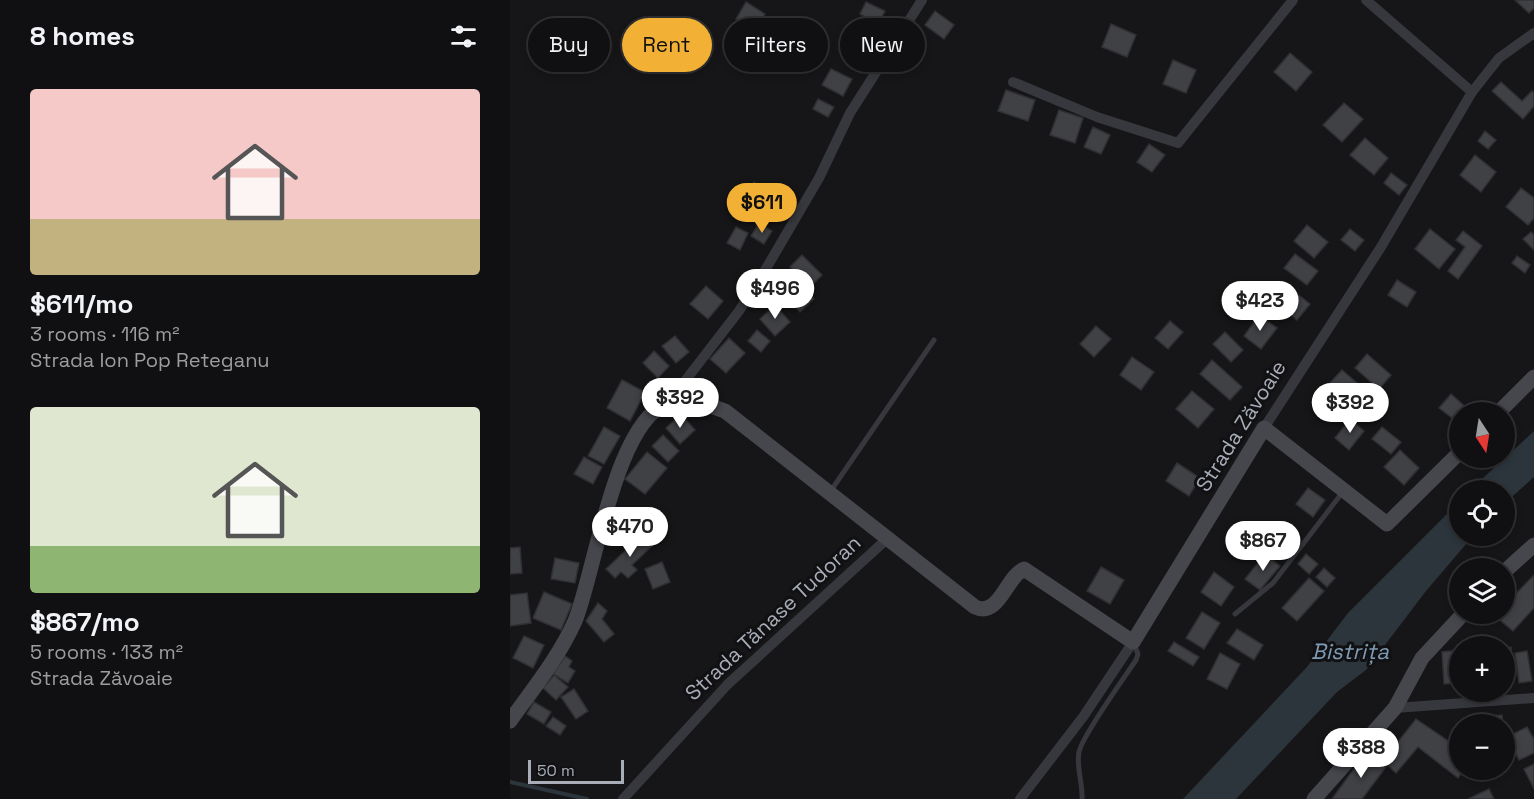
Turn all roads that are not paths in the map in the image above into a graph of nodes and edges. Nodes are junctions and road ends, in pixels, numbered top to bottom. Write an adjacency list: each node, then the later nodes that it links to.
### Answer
1 (922, 0): 10 (street)
2 (1293, 0): 5 (street)
3 (1366, 0): 6 (street)
4 (1534, 33): 6 (street, Strada Zăvoaie)
5 (1013, 82)
6 (1472, 92): 11 (street, Strada Zăvoaie)
7 (934, 340): 14 (lane)
8 (1534, 377): 9 (street)
9 (1509, 402)
10 (668, 403): 14 (street); 23 (street)
11 (1264, 428): 13 (street); 20 (street, Strada Zăvoaie)
12 (1449, 463): 13 (street)
13 (1344, 490): 18 (lane)
14 (830, 492): 15 (street)
15 (888, 538): 20 (street, Strada Tănase Tudoran); 24 (street, Strada Tănase Tudoran)
16 (1532, 549): 17 (street)
17 (1515, 563)
18 (1235, 615)
19 (1454, 624): 22 (street)
20 (1133, 642): 25 (street); 26 (lane)
21 (1533, 701): 22 (street)
22 (1395, 708): 27 (street)
23 (510, 721)
24 (623, 799)
25 (1020, 799)
26 (1082, 799)
27 (1314, 799)

